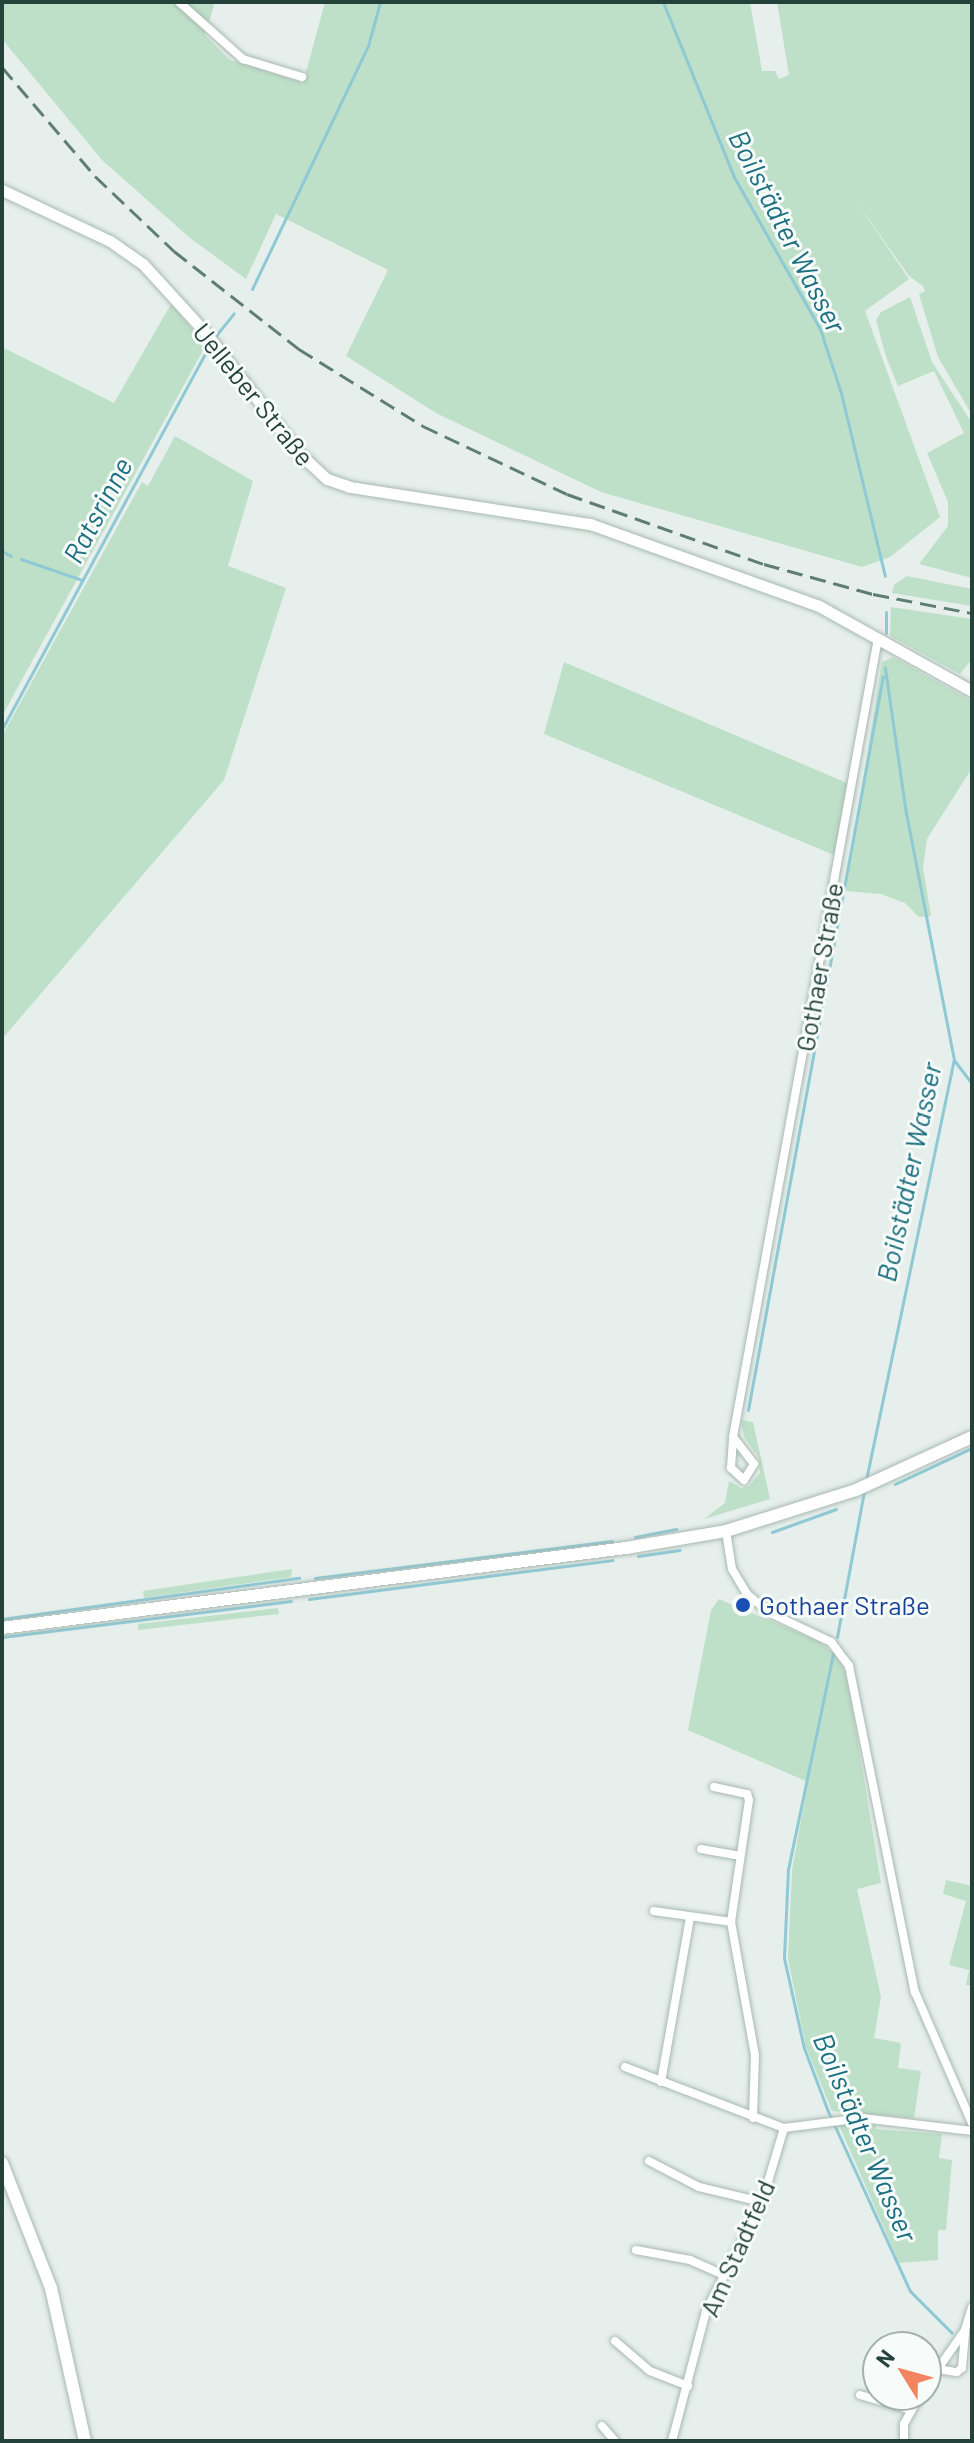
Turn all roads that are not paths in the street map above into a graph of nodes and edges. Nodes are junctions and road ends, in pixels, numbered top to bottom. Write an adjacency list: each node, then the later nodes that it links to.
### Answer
1 (179, 2): 2 (street)
2 (302, 77)
3 (2, 190): 4 (street, Uelleber Straße)
4 (878, 638): 5 (street, Uelleber Straße); 6 (street, Gothaer Straße)
5 (972, 691)
6 (733, 1437): 6 (street, Gothaer Straße)
7 (972, 1437): 8 (main road)
8 (726, 1531): 9 (main road); 19 (street)
9 (2, 1628)
10 (714, 1787): 12 (street)
11 (701, 1849): 12 (street)
12 (739, 1856): 15 (street)
13 (654, 1911): 14 (street)
14 (690, 1918): 15 (street); 17 (street)
15 (731, 1922): 18 (street)
16 (625, 2067): 17 (street)
17 (661, 2082): 18 (street)
18 (753, 2118): 20 (street)
19 (972, 2123)
20 (784, 2128): 21 (street); 24 (street, Am Stadtfeld)
21 (972, 2131)
22 (649, 2161): 24 (street)
23 (2, 2163): 36 (main road)
24 (762, 2202): 26 (street, Am Stadtfeld)
25 (636, 2250): 26 (street)
26 (721, 2274): 32 (street, Am Stadtfeld)
27 (972, 2307): 28 (street)
28 (965, 2330): 30 (street); 31 (street)
29 (615, 2341): 32 (street)
30 (942, 2362)
31 (942, 2370)
32 (688, 2386): 38 (street, Am Stadtfeld)
33 (911, 2411): 35 (street)
34 (602, 2426): 37 (street)
35 (901, 2440)
36 (85, 2441)
37 (615, 2441)
38 (672, 2441)

